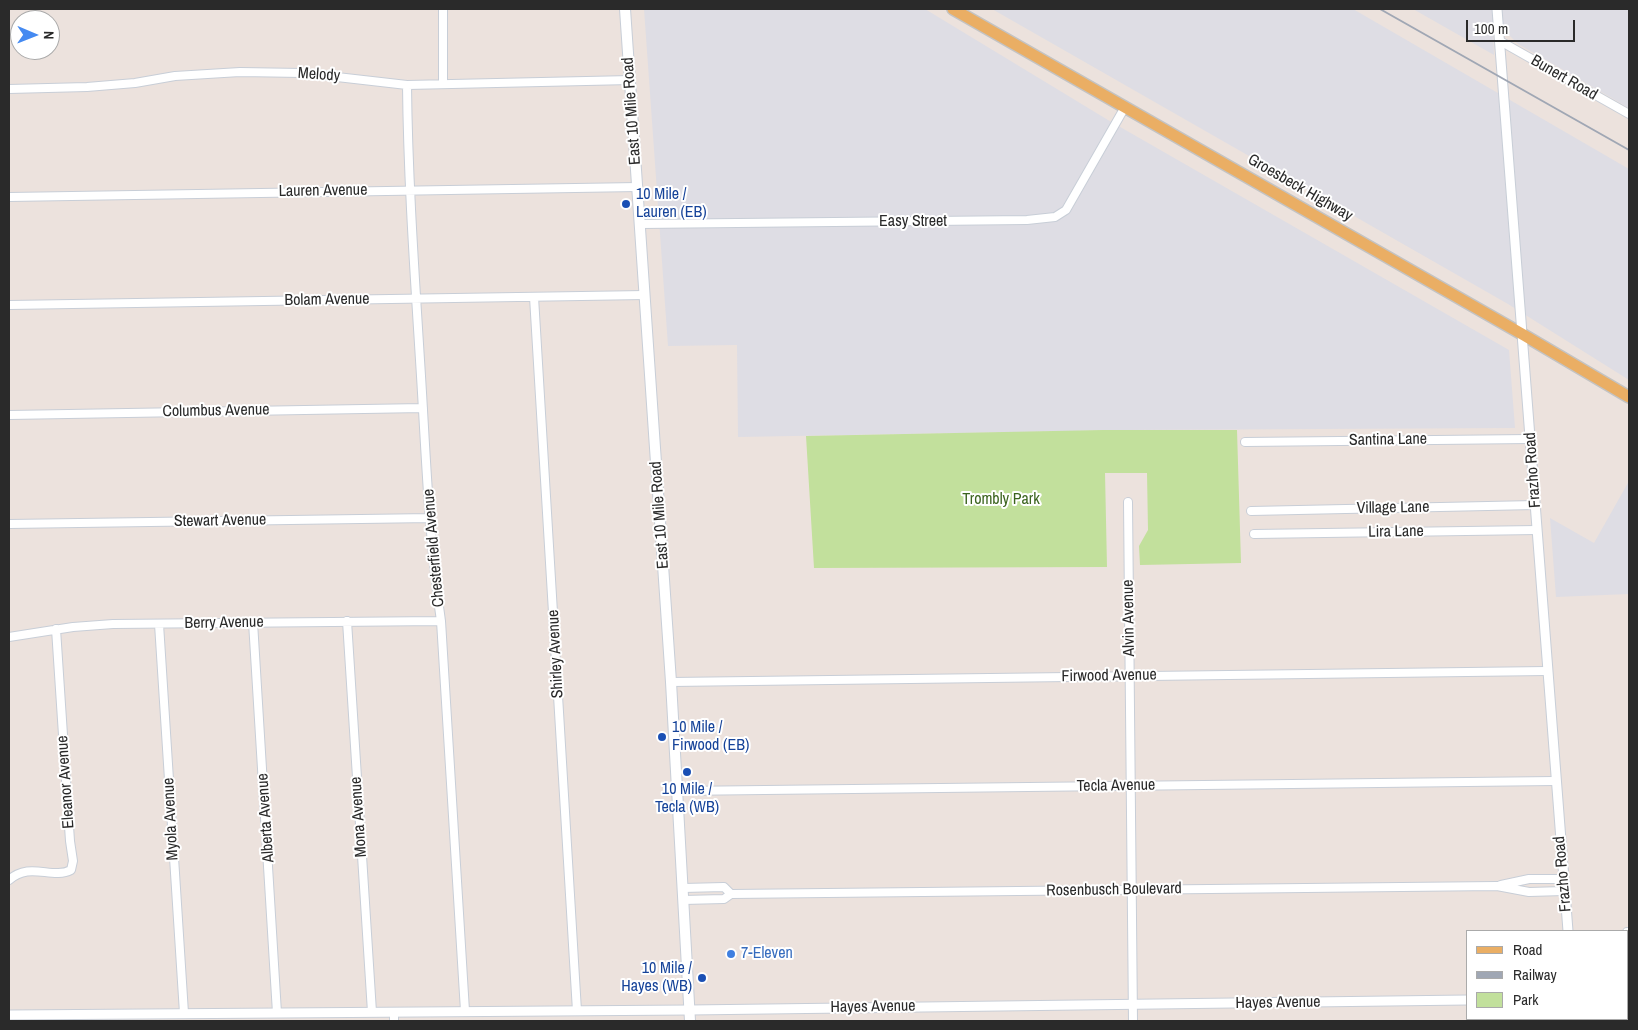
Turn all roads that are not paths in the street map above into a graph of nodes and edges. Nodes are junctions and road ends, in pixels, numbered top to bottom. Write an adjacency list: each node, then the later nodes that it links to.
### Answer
1 (443, 9): 7 (street)
2 (625, 9): 6 (main road, East 10 Mile Road)
3 (953, 9): 10 (main road, Groesbeck Highway)
4 (1497, 9): 5 (street, Frazho Road)
5 (1500, 41): 11 (street, Bunert Road); 20 (street, Frazho Road)
6 (630, 80): 7 (street, Melody); 12 (main road, East 10 Mile Road)
7 (443, 84): 8 (street, Melody)
8 (406, 85): 9 (street, Melody); 13 (street, Chesterfield Avenue)
9 (9, 89)
10 (1124, 107): 15 (street, Easy Street); 20 (main road, Groesbeck Highway)
11 (1629, 114)
12 (638, 187): 13 (street, Lauren Avenue); 15 (main road, East 10 Mile Road)
13 (411, 190): 14 (street, Lauren Avenue); 18 (street, Chesterfield Avenue)
14 (9, 197)
15 (640, 224): 16 (main road, East 10 Mile Road)
16 (645, 295): 17 (street, Bolam Avenue); 41 (main road, East 10 Mile Road)
17 (534, 297): 18 (street, Bolam Avenue); 58 (street, Shirley Avenue)
18 (416, 298): 19 (street, Bolam Avenue); 22 (street, Chesterfield Avenue)
19 (9, 305)
20 (1522, 334): 21 (main road, Groesbeck Highway); 24 (street, Frazho Road)
21 (1629, 397)
22 (423, 408): 23 (street, Columbus Avenue); 29 (street, Chesterfield Avenue)
23 (9, 415)
24 (1530, 439): 25 (street, Santina Lane); 27 (street, Frazho Road)
25 (1245, 442)
26 (1128, 502): 40 (street, Alvin Avenue)
27 (1536, 505): 28 (street, Village Lane); 31 (street, Frazho Road)
28 (1251, 511)
29 (431, 518): 30 (street, Stewart Avenue); 33 (street, Chesterfield Avenue)
30 (9, 524)
31 (1537, 530): 32 (street, Lira Lane); 39 (street, Frazho Road)
32 (1254, 534)
33 (441, 620): 34 (street, Berry Avenue); 57 (street, Chesterfield Avenue)
34 (347, 621): 35 (street, Berry Avenue); 59 (street, Mona Avenue)
35 (253, 622): 36 (street, Berry Avenue); 61 (street, Alberta Avenue)
36 (159, 624): 37 (street, Berry Avenue); 60 (street, Myola Avenue)
37 (56, 629): 38 (street, Berry Avenue); 46 (street, Eleanor Avenue)
38 (9, 637)
39 (1547, 671): 40 (street, Firwood Avenue); 42 (street, Frazho Road)
40 (1129, 675): 41 (street, Firwood Avenue); 43 (street, Alvin Avenue)
41 (671, 682): 44 (main road, East 10 Mile Road)
42 (1556, 781): 43 (street, Tecla Avenue); 45 (street, Frazho Road)
43 (1130, 786): 44 (street, Tecla Avenue); 49 (street, Alvin Avenue)
44 (678, 791): 48 (main road, East 10 Mile Road)
45 (1563, 878): 47 (street, Rosenbusch Boulevard); 50 (street, Frazho Road)
46 (9, 880)
47 (1497, 886): 49 (street, Rosenbusch Boulevard); 50 (street, Rosenbusch Boulevard)
48 (683, 888): 51 (street, Rosenbusch Boulevard); 52 (main road, East 10 Mile Road)
49 (1132, 890): 51 (street, Rosenbusch Boulevard); 55 (street, Alvin Avenue)
50 (1564, 891): 53 (street, Frazho Road)
51 (731, 894): 52 (street, Rosenbusch Boulevard)
52 (684, 900): 56 (main road, East 10 Mile Road)
53 (1568, 930)
54 (1466, 1000): 55 (street, Hayes Avenue)
55 (1134, 1005): 56 (street, Hayes Avenue); 66 (street, Alvin Avenue)
56 (690, 1010): 58 (street, Hayes Avenue); 65 (main road, East 10 Mile Road)
57 (465, 1011): 58 (street, Hayes Avenue); 63 (street, Hayes Avenue)
58 (578, 1011)
59 (372, 1012): 61 (street, Hayes Avenue); 63 (street, Hayes Avenue)
60 (184, 1013): 61 (street, Hayes Avenue); 64 (street, Hayes Avenue)
61 (277, 1013)
62 (9, 1015): 64 (street, Hayes Avenue)
63 (394, 1016)
64 (101, 1018)
65 (690, 1021)
66 (1134, 1021)

